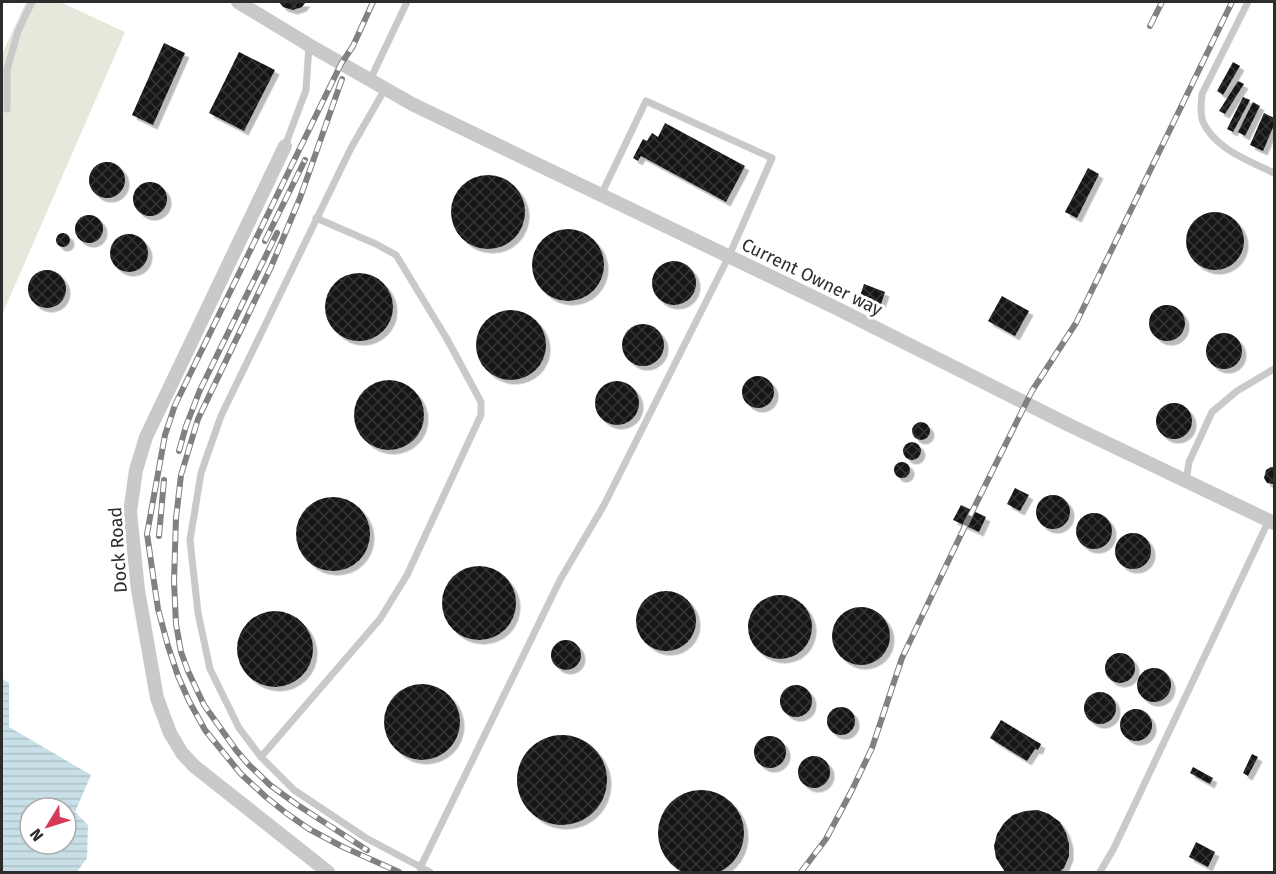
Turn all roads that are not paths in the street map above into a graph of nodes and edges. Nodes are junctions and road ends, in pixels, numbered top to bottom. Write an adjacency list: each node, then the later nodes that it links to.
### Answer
1 (32, 2): 8 (lane)
2 (238, 2): 5 (street, Current Owner way)
3 (407, 2): 6 (lane)
4 (1248, 2): 10 (lane)
5 (309, 45): 6 (street, Current Owner way); 9 (lane)
6 (370, 80): 7 (street, Current Owner way)
7 (385, 89): 11 (street, Current Owner way); 12 (lane)
8 (7, 109)
9 (285, 146): 19 (street, Dock Road)
10 (1275, 173)
11 (601, 195): 13 (street, Current Owner way); 13 (lane)
12 (316, 218): 17 (lane); 17 (lane)
13 (729, 256): 15 (street, Current Owner way); 18 (lane)
14 (1275, 369): 15 (lane)
15 (1186, 481): 16 (street, Current Owner way)
16 (1272, 521): 21 (lane)
17 (261, 757): 18 (lane)
18 (420, 868): 20 (lane)
19 (328, 873)
20 (430, 873)
21 (1101, 873)

